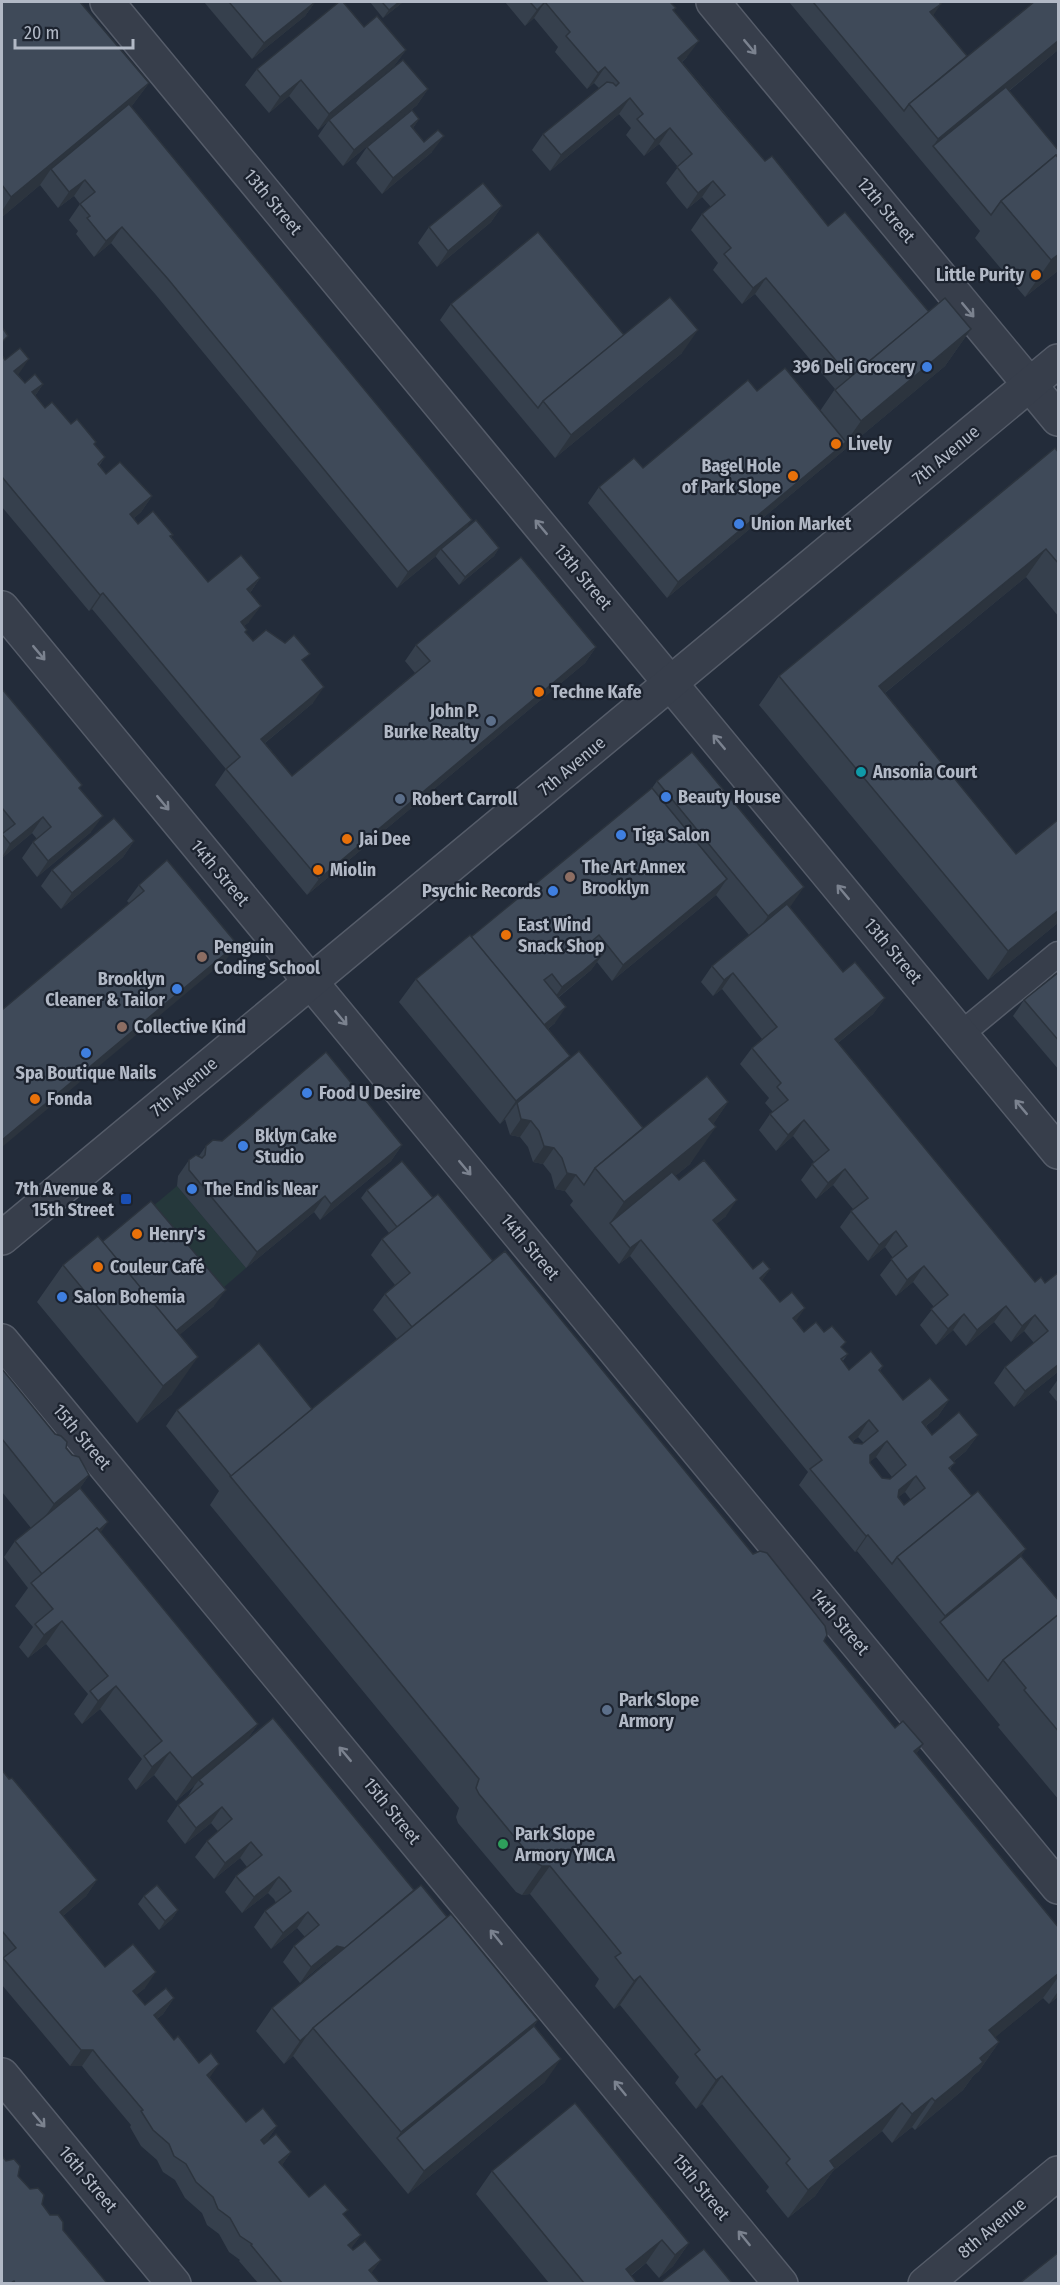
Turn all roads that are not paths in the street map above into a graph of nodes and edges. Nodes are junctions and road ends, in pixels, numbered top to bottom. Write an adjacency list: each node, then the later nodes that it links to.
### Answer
1 (107, 2): 7 (street, 13th Street, one-way to 1)
2 (713, 2): 4 (street, 12th Street, one-way to 4)
3 (1059, 362): 4 (street, 7th Avenue)
4 (1031, 385): 5 (street, 12th Street); 7 (street, 7th Avenue)
5 (1059, 419)
6 (2, 608): 9 (street, 14th Street, one-way to 9)
7 (671, 684): 9 (street, 7th Avenue); 10 (street, 13th Street, one-way to 7)
8 (1059, 954): 10 (lane)
9 (311, 982): 12 (street, 7th Avenue); 14 (street, 14th Street, one-way to 14)
10 (961, 1034): 11 (street, 13th Street, one-way to 10)
11 (1059, 1152)
12 (2, 1238)
13 (2, 1341): 18 (street, 15th Street, one-way to 13)
14 (1059, 1887)
15 (2, 2075): 17 (street, 16th Street, one-way to 17)
16 (1059, 2173): 19 (street, 8th Avenue)
17 (174, 2283)
18 (781, 2283)
19 (925, 2283)

